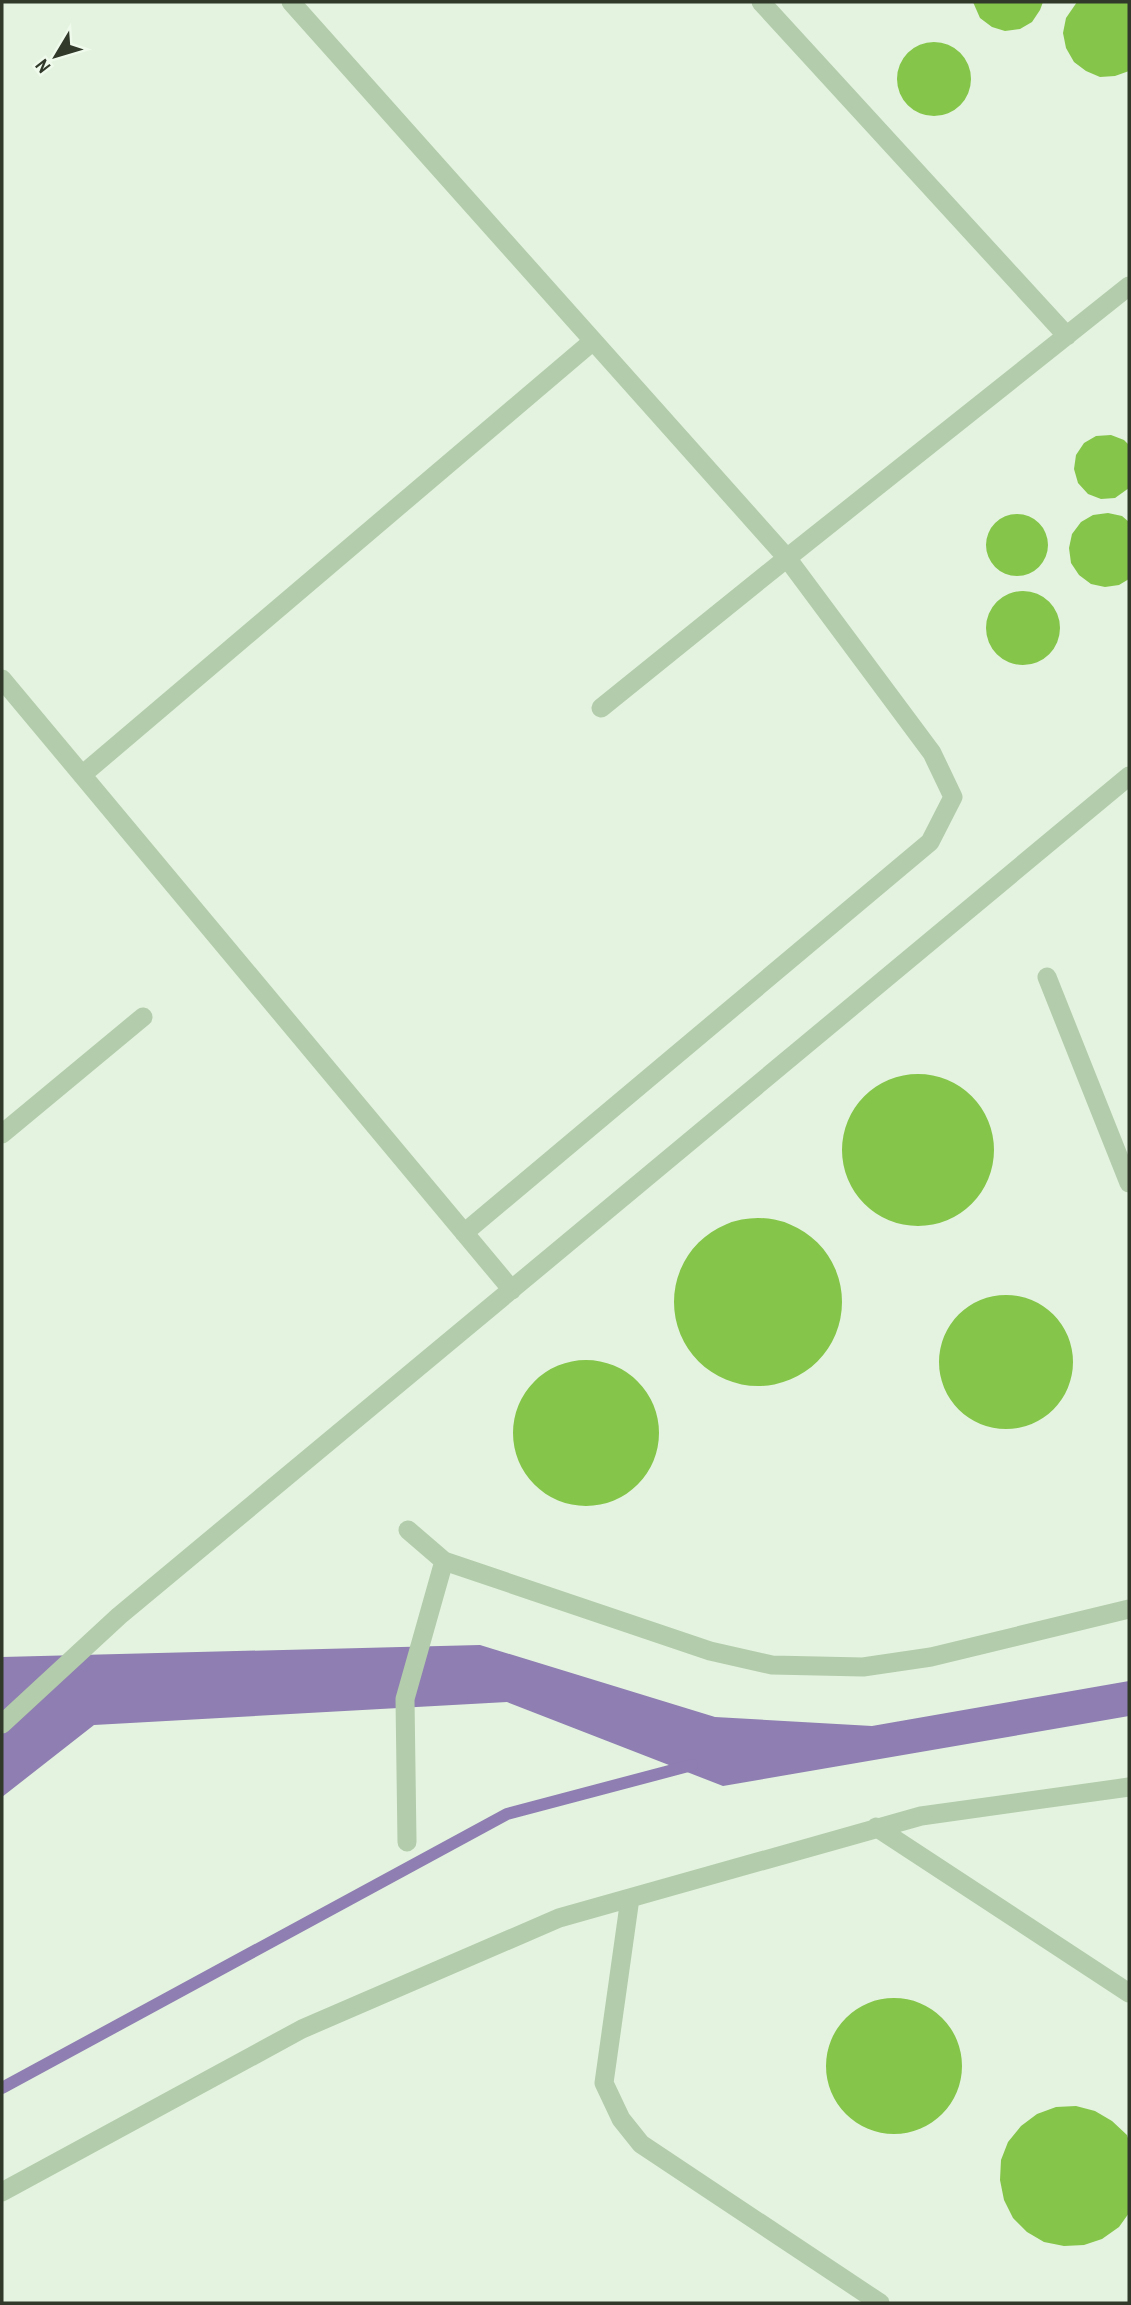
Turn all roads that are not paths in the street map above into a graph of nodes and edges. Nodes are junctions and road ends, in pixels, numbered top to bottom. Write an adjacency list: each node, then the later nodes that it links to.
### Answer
1 (291, 2): 5 (lane)
2 (761, 2): 4 (lane)
3 (1129, 286): 4 (lane)
4 (1067, 336): 6 (lane)
5 (593, 341): 6 (lane); 9 (lane)
6 (787, 558): 8 (lane); 15 (lane)
7 (2, 679): 9 (lane)
8 (601, 708)
9 (82, 775): 15 (lane)
10 (1129, 776): 16 (lane)
11 (1047, 977): 14 (lane)
12 (143, 1017): 13 (lane)
13 (2, 1134)
14 (1129, 1182)
15 (464, 1233): 16 (lane)
16 (512, 1290): 20 (lane)
17 (408, 1530): 18 (lane)
18 (444, 1561): 19 (lane); 23 (lane)
19 (1129, 1609)
20 (2, 1724)
21 (1129, 1787): 22 (lane)
22 (876, 1827): 24 (lane); 25 (lane)
23 (407, 1842)
24 (630, 1898): 26 (lane); 27 (lane)
25 (1129, 1993)
26 (2, 2192)
27 (880, 2303)

